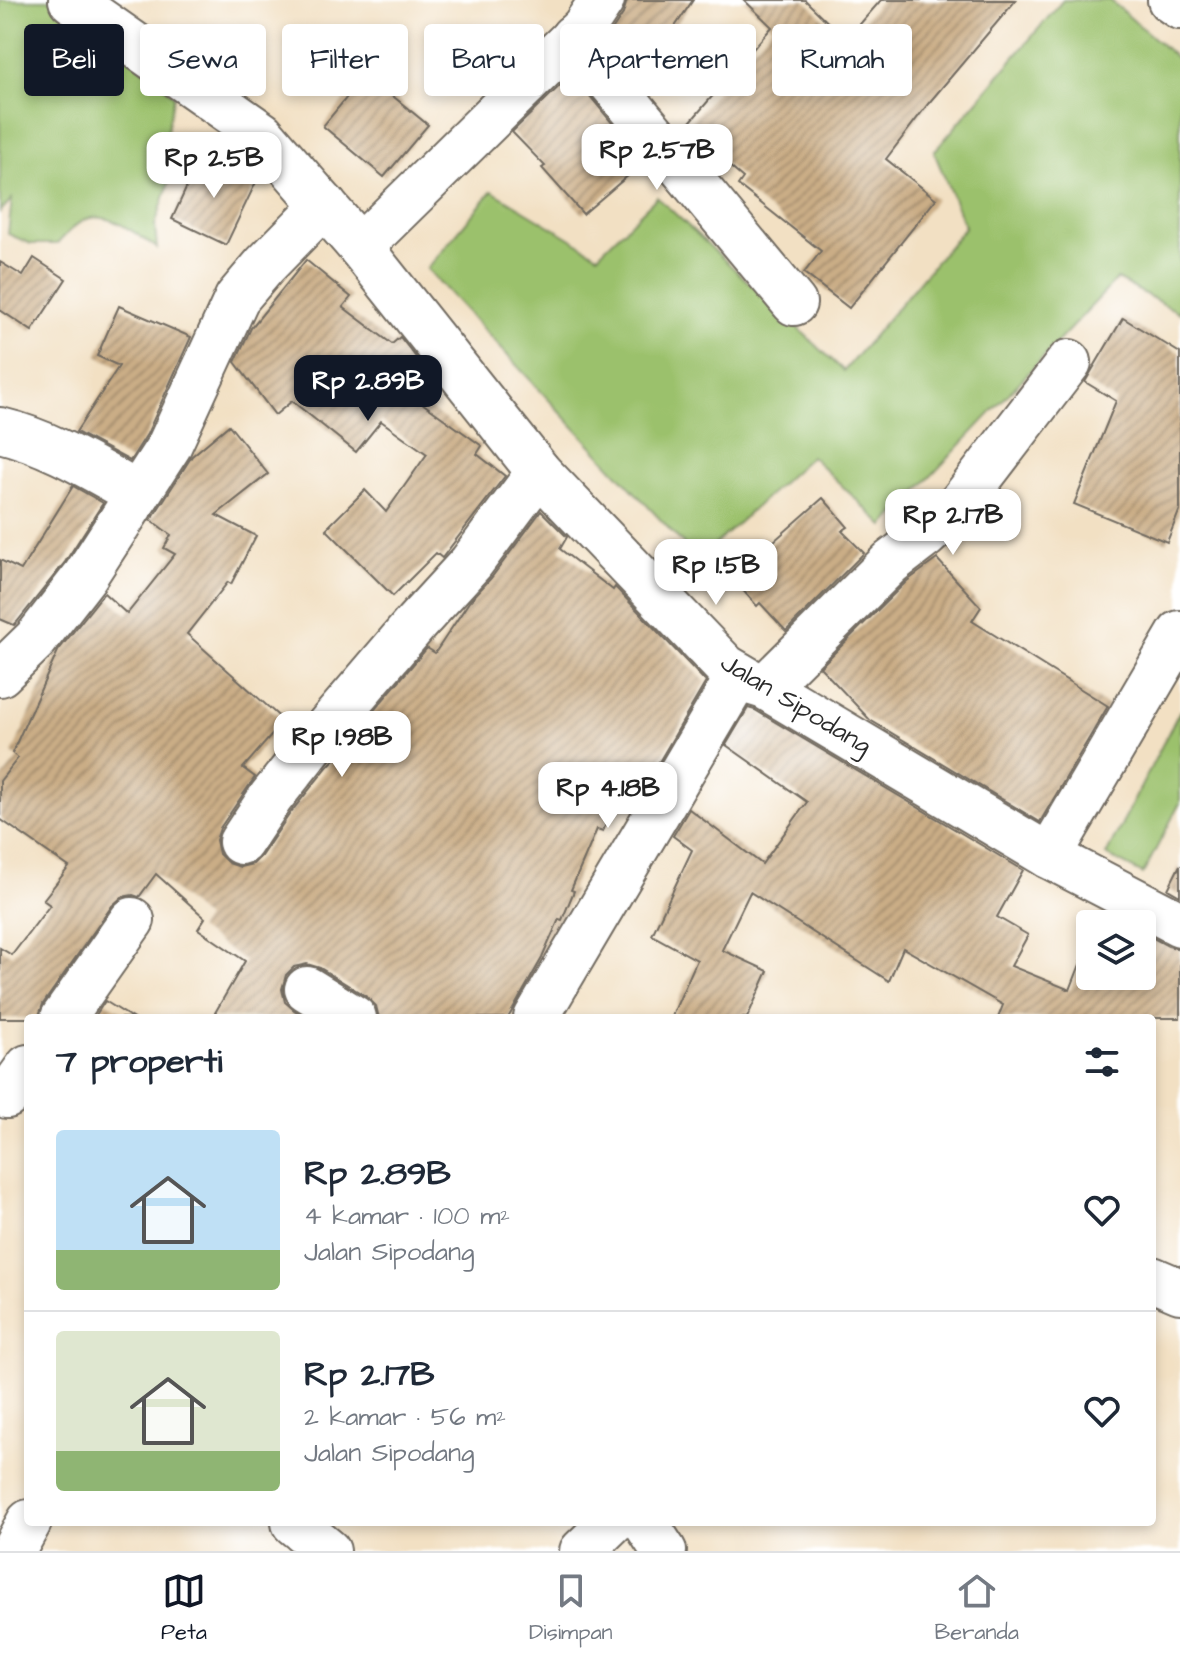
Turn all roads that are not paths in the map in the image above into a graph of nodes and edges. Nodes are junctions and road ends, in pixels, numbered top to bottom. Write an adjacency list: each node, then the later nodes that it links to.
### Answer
1 (71, 0): 8 (street, Jalan Sipodang)
2 (602, 0): 5 (street)
3 (1170, 0): 4 (street)
4 (1180, 7)
5 (586, 24)
6 (560, 50): 9 (street)
7 (622, 96): 10 (street)
8 (324, 205): 9 (street, Jalan Sipodang); 14 (street)
9 (360, 247): 13 (street, Jalan Sipodang)
10 (794, 303)
11 (1069, 362): 17 (street)
12 (0, 430): 14 (street)
13 (539, 472): 17 (street, Jalan Sipodang); 18 (street)
14 (138, 494): 16 (street)
15 (1180, 633): 19 (street)
16 (0, 674)
17 (752, 681): 19 (street, Jalan Sipodang); 25 (street)
18 (241, 842)
19 (1049, 856): 21 (street, Jalan Sipodang)
20 (132, 920): 23 (street)
21 (1180, 924)
22 (307, 989): 24 (street)
23 (66, 1014)
24 (348, 1014)
25 (539, 1014)
26 (1156, 1281): 27 (street)
27 (1180, 1291)
28 (0, 1507): 29 (street)
29 (24, 1519)
30 (27, 1526): 34 (street)
31 (298, 1526): 35 (street)
32 (608, 1526): 36 (street)
33 (648, 1526): 37 (street)
34 (13, 1551)
35 (328, 1551)
36 (582, 1551)
37 (664, 1551)

